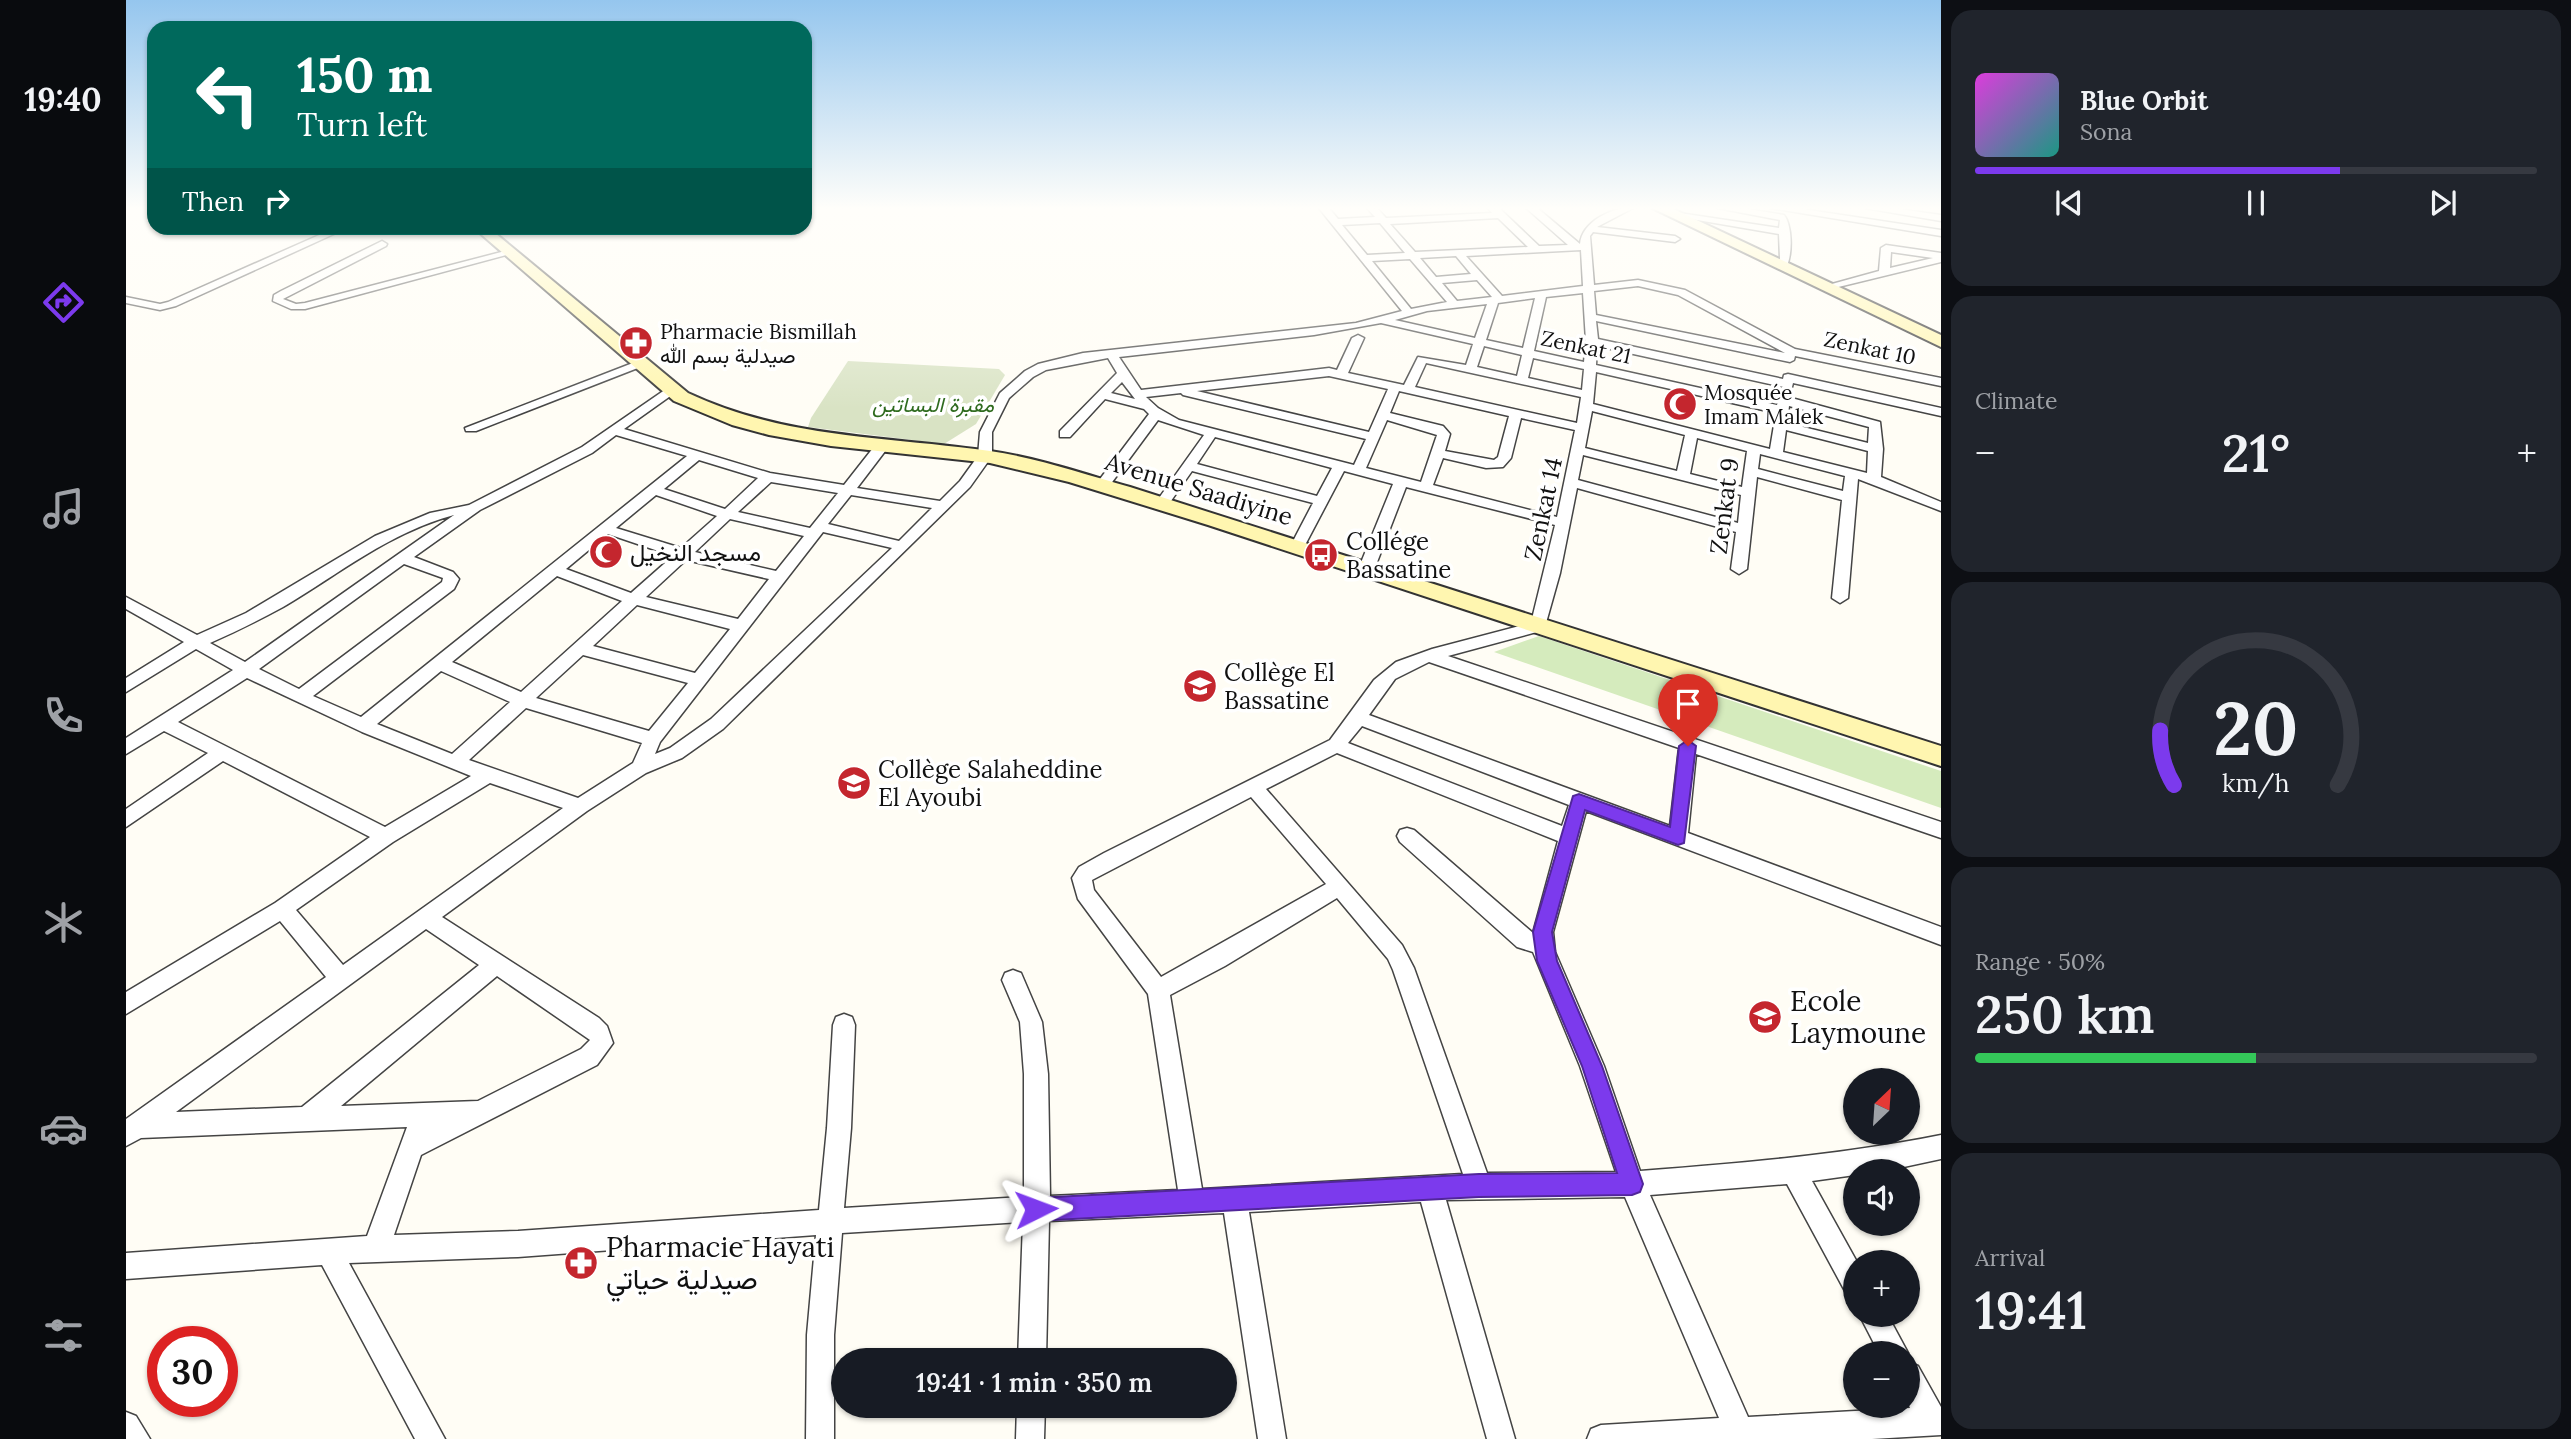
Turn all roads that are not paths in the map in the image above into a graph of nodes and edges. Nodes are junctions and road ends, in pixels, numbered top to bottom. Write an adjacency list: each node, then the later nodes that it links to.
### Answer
1 (239, 274): 16 (street)
2 (322, 274): 3 (street)
3 (428, 274)
4 (534, 274): 29 (main road, Avenue Saadiyine)
5 (1376, 274): 19 (street)
6 (1429, 274): 12 (street)
7 (1477, 274): 11 (street)
8 (1587, 274): 14 (street, Zenkat 14)
9 (1799, 274): 13 (main road)
10 (1879, 274): 13 (street)
11 (1480, 277): 12 (street); 17 (street)
12 (1434, 280): 18 (street)
13 (1826, 287): 24 (main road)
14 (1590, 288): 15 (street); 20 (street, Zenkat 14); 28 (street)
15 (1541, 295): 17 (street); 26 (street)
16 (126, 300)
17 (1497, 300): 18 (street); 25 (street)
18 (1455, 304): 19 (street)
19 (1408, 312): 21 (street)
20 (1591, 317): 23 (street, Zenkat 14); 28 (street, Zenkat 10)
21 (1382, 320): 25 (street, Zenkat 21); 27 (street)
22 (1358, 338): 32 (street)
23 (1592, 341): 30 (street, Zenkat 14); 35 (street)
24 (1941, 342)
25 (1477, 343): 26 (street, Zenkat 21); 31 (street)
26 (1529, 354): 30 (street, Zenkat 21); 34 (street)
27 (1112, 355): 33 (street); 63 (street)
28 (1790, 355): 35 (street); 36 (street, Zenkat 10)
29 (642, 364): 38 (main road, Avenue Saadiyine); 49 (street)
30 (1591, 368): 42 (street, Zenkat 14); 43 (street, Zenkat 21)
31 (1470, 369): 34 (street); 37 (street)
32 (1342, 373): 37 (street); 39 (street)
33 (1124, 374): 40 (street); 41 (street)
34 (1522, 380): 42 (street)
35 (1788, 381): 43 (street); 45 (street)
36 (1941, 383)
37 (1402, 387): 46 (street); 47 (street)
38 (671, 389): 51 (street); 56 (main road, Avenue Saadiyine)
39 (1177, 390): 40 (street); 55 (street)
40 (1137, 394): 44 (street)
41 (1103, 395): 44 (street); 54 (street)
42 (1588, 400): 50 (street, Zenkat 14); 52 (street)
43 (1782, 405): 48 (street); 59 (street, Zenkat 21)
44 (1151, 410): 53 (street); 74 (street)
45 (1941, 412)
46 (1516, 414): 50 (street); 57 (street)
47 (1384, 415): 55 (street); 57 (street)
48 (1780, 425): 59 (street); 61 (street)
49 (471, 428)
50 (1582, 428): 60 (street, Zenkat 14)
51 (617, 430): 62 (street); 83 (street)
52 (1692, 432): 58 (street); 69 (street)
53 (1211, 433): 64 (street); 65 (street)
54 (1065, 435)
55 (1374, 437): 66 (street)
56 (882, 446): 63 (main road, Avenue Saadiyine); 77 (street)
57 (1440, 447): 75 (street)
58 (1754, 448): 61 (street); 67 (street, Zenkat 9)
59 (1876, 449): 71 (street)
60 (1579, 450): 69 (street); 73 (street, Zenkat 14)
61 (1776, 454): 68 (street)
62 (697, 455): 70 (street); 76 (street)
63 (985, 456): 74 (main road, Avenue Saadiyine); 82 (street)
64 (1188, 466): 80 (street); 81 (street)
65 (1340, 466): 66 (street); 80 (street)
66 (1358, 471): 72 (street)
67 (1751, 471): 78 (street, Zenkat 9); 79 (street)
68 (1852, 474): 71 (street); 79 (street)
69 (1683, 476): 78 (street)
70 (768, 477): 77 (street); 85 (street)
71 (1874, 479): 84 (street)
72 (1401, 481): 75 (street); 96 (street)
73 (1572, 482): 86 (street, Zenkat 14); 88 (street)
74 (1102, 486): 81 (main road, Avenue Saadiyine)
75 (1426, 487): 86 (street)
76 (653, 490): 85 (street); 87 (street)
77 (848, 491): 82 (street); 89 (street)
78 (1748, 493): 88 (street, Zenkat 9)
79 (1848, 496): 98 (street)
80 (1322, 501): 91 (street)
81 (1161, 505): 91 (main road, Avenue Saadiyine)
82 (943, 506): 90 (street)
83 (475, 507): 93 (street); 103 (street)
84 (1941, 507)
85 (726, 514): 89 (street); 92 (street)
86 (1563, 523): 102 (street, Zenkat 14)
87 (606, 529): 92 (street); 94 (street)
88 (1743, 529): 95 (street, Zenkat 9)
89 (818, 530): 90 (street); 97 (street)
90 (903, 546): 122 (street)
91 (1297, 547): 96 (main road, Avenue Saadiyine)
92 (682, 554): 97 (street); 99 (street)
93 (401, 558): 107 (street); 110 (street)
94 (555, 569): 99 (street); 106 (street)
95 (1739, 569)
96 (1366, 570): 102 (main road, Avenue Saadiyine)
97 (780, 577): 101 (street)
98 (1840, 598)
99 (633, 599): 101 (street); 104 (street)
100 (129, 608): 103 (street)
101 (742, 626): 108 (street)
102 (1538, 626): 105 (street); 120 (main road, Avenue Saadiyine)
103 (197, 642): 107 (street); 109 (street)
104 (579, 648): 108 (street); 111 (street)
105 (1429, 656): 112 (street); 117 (street)
106 (439, 663): 111 (street); 114 (street)
107 (246, 670): 110 (street); 113 (street)
108 (700, 680): 115 (street)
109 (126, 686)
110 (301, 696): 114 (street)
111 (523, 700): 115 (street); 121 (street)
112 (1358, 718): 116 (street); 125 (street)
113 (164, 723): 118 (street); 119 (street)
114 (363, 725): 121 (street)
115 (653, 739): 122 (street)
116 (1336, 745): 124 (street); 131 (street)
117 (1688, 746): 128 (street); 132 (street)
118 (126, 747)
119 (223, 752): 127 (street); 129 (street)
120 (1941, 756)
121 (454, 763): 123 (street)
122 (640, 768): 126 (street)
123 (486, 776): 126 (street); 129 (street)
124 (1253, 787): 133 (street); 141 (street)
125 (1579, 801): 131 (street); 132 (street)
126 (580, 806): 135 (street)
127 (126, 819)
128 (1941, 830)
129 (386, 836): 134 (street)
130 (1407, 836): 137 (street)
131 (1568, 837): 137 (street)
132 (1678, 838): 136 (street)
133 (1340, 886): 141 (street); 152 (street)
134 (282, 909): 139 (street); 142 (street)
135 (426, 918): 138 (street); 139 (street)
136 (1941, 936)
137 (1543, 945): 151 (street)
138 (496, 964): 144 (street); 146 (street)
139 (341, 978): 147 (street)
140 (1013, 980): 156 (street)
141 (1158, 990): 155 (street)
142 (126, 1004)
143 (844, 1025): 157 (street)
144 (481, 1112): 145 (street); 148 (street)
145 (423, 1114): 146 (street); 148 (street)
146 (308, 1118): 147 (street)
147 (131, 1130)
148 (411, 1147): 158 (street)
149 (1941, 1147): 150 (street)
150 (1793, 1171): 151 (street); 160 (street)
151 (1632, 1184): 152 (street); 167 (street)
152 (1479, 1186): 153 (street)
153 (1430, 1188): 154 (street); 174 (street)
154 (1235, 1200): 155 (street); 173 (street)
155 (1192, 1202): 156 (street)
156 (1036, 1209): 157 (street); 162 (street)
157 (832, 1220): 158 (street); 171 (street)
158 (376, 1248): 159 (street)
159 (329, 1252): 161 (street); 170 (street)
160 (1843, 1262)
161 (126, 1266)
162 (1032, 1348)
163 (1920, 1395): 165 (street)
164 (1031, 1418): 172 (street)
165 (1937, 1421): 167 (street)
166 (126, 1426): 169 (street)
167 (1740, 1430): 168 (street)
168 (1646, 1438): 175 (street)
169 (136, 1439)
170 (430, 1439)
171 (820, 1439)
172 (1030, 1439)
173 (1272, 1439)
174 (1501, 1439)
175 (1601, 1439)

